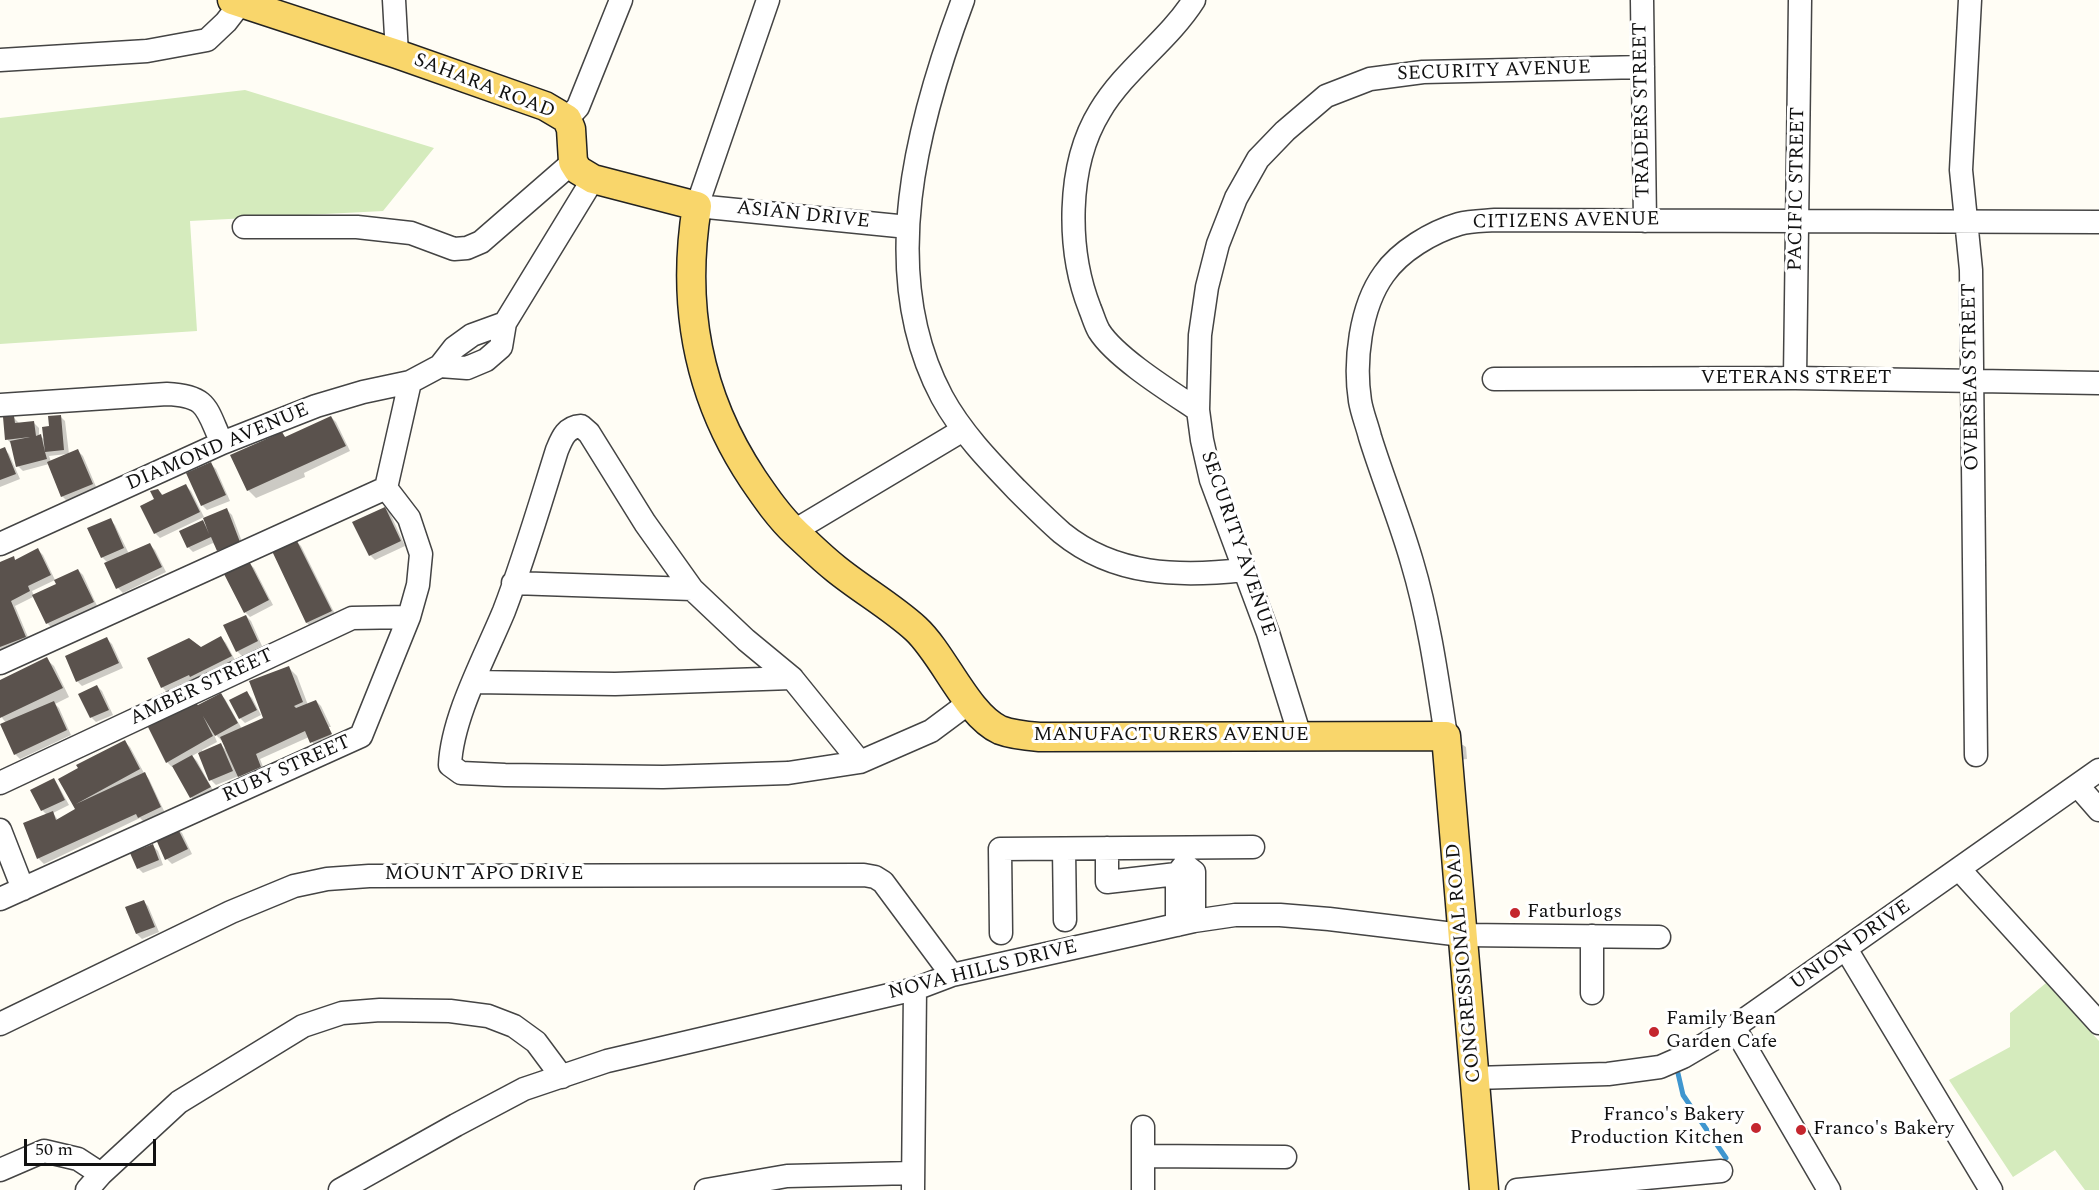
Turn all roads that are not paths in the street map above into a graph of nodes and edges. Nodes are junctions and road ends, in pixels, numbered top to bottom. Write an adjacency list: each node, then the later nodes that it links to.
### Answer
1 (394, 0): 10 (street)
2 (621, 0): 13 (street)
3 (768, 0): 15 (street, MANUFACTURERS AVENUE)
4 (963, 0): 21 (street)
5 (1194, 0): 28 (street)
6 (1642, 0): 12 (street, TRADERS STREET)
7 (1800, 0): 17 (street, PACIFIC STREET)
8 (1970, 0): 18 (street, OVERSEAS STREET)
9 (239, 1): 10 (main road, SAHARA ROAD); 11 (street)
10 (397, 54): 13 (main road, SAHARA ROAD)
11 (0, 60)
12 (1643, 67): 16 (street, TRADERS STREET); 28 (street, SECURITY AVENUE)
13 (567, 119): 14 (main road, SAHARA ROAD)
14 (583, 170): 15 (main road); 20 (street); 25 (street, DIAMOND AVENUE)
15 (697, 206): 21 (street, ASIAN DRIVE); 32 (main road, MANUFACTURERS AVENUE)
16 (1645, 221): 17 (street, CITIZENS AVENUE); 43 (street, CITIZENS AVENUE)
17 (1797, 221): 18 (street, CITIZENS AVENUE); 22 (street, PACIFIC STREET)
18 (1965, 221): 19 (street, CITIZENS AVENUE); 24 (street, OVERSEAS STREET)
19 (2099, 222)
20 (244, 227)
21 (909, 227): 29 (street)
22 (1795, 378): 23 (street, VETERANS STREET); 24 (street, VETERANS STREET)
23 (1494, 379)
24 (1972, 380): 26 (street, VETERANS STREET); 44 (street, OVERSEAS STREET)
25 (410, 382): 30 (street, DIAMOND AVENUE); 31 (street)
26 (2099, 382)
27 (0, 405): 30 (street)
28 (1198, 410): 34 (street, SECURITY AVENUE)
29 (963, 430): 32 (street); 34 (street)
30 (222, 443): 33 (street, DIAMOND AVENUE)
31 (386, 488): 37 (street, RUBY STREET); 38 (street)
32 (794, 531): 41 (main road, MANUFACTURERS AVENUE)
33 (0, 544)
34 (1244, 570): 42 (street, SECURITY AVENUE)
35 (513, 583): 36 (street); 36 (street); 40 (street)
36 (692, 589): 39 (street)
37 (409, 617): 47 (street, AMBER STREET); 56 (street, RUBY STREET)
38 (0, 663)
39 (792, 678): 40 (street); 45 (street)
40 (473, 682): 45 (street)
41 (970, 702): 42 (main road, MANUFACTURERS AVENUE); 45 (street)
42 (1300, 736): 43 (main road, MANUFACTURERS AVENUE)
43 (1446, 736): 61 (main road, CONGRESSIONAL ROAD)
44 (1976, 755)
45 (860, 762)
46 (2099, 770): 48 (street, UNION DRIVE)
47 (0, 783)
48 (2078, 786): 49 (street); 55 (street, UNION DRIVE)
49 (2099, 810)
50 (0, 830): 56 (street)
51 (1253, 847): 54 (street)
52 (1107, 848): 53 (street); 54 (street); 54 (street)
53 (1064, 849): 58 (street); 60 (street)
54 (1185, 864): 59 (street)
55 (1959, 869): 64 (street, UNION DRIVE); 68 (street)
56 (23, 889): 57 (street, RUBY STREET)
57 (0, 899)
58 (1065, 920)
59 (1186, 923): 61 (street, NOVA HILLS DRIVE); 65 (street, NOVA HILLS DRIVE)
60 (1001, 933)
61 (1462, 935): 62 (street, NOVA HILLS DRIVE); 72 (main road, CONGRESSIONAL ROAD)
62 (1592, 936): 63 (street, NOVA HILLS DRIVE); 67 (street)
63 (1659, 937)
64 (1846, 949): 70 (street, UNION DRIVE); 87 (street)
65 (951, 975): 66 (street, NOVA HILLS DRIVE); 69 (street, MOUNT APO DRIVE)
66 (915, 989): 71 (street, NOVA HILLS DRIVE); 78 (street)
67 (1592, 993)
68 (2099, 1023)
69 (0, 1024)
70 (1734, 1028): 72 (street, UNION DRIVE); 86 (street)
71 (562, 1077): 79 (street); 81 (street, NOVA HILLS DRIVE)
72 (1475, 1078): 84 (main road, CONGRESSIONAL ROAD)
73 (1143, 1127): 74 (street)
74 (1143, 1156): 75 (street); 83 (street)
75 (1285, 1157)
76 (0, 1170): 79 (street)
77 (1721, 1171): 85 (street)
78 (913, 1181): 80 (street)
79 (94, 1182)
80 (787, 1183): 82 (street)
81 (340, 1190)
82 (706, 1190)
83 (1143, 1190)
84 (1484, 1190)
85 (1517, 1190)
86 (1829, 1190)
87 (1991, 1190)

